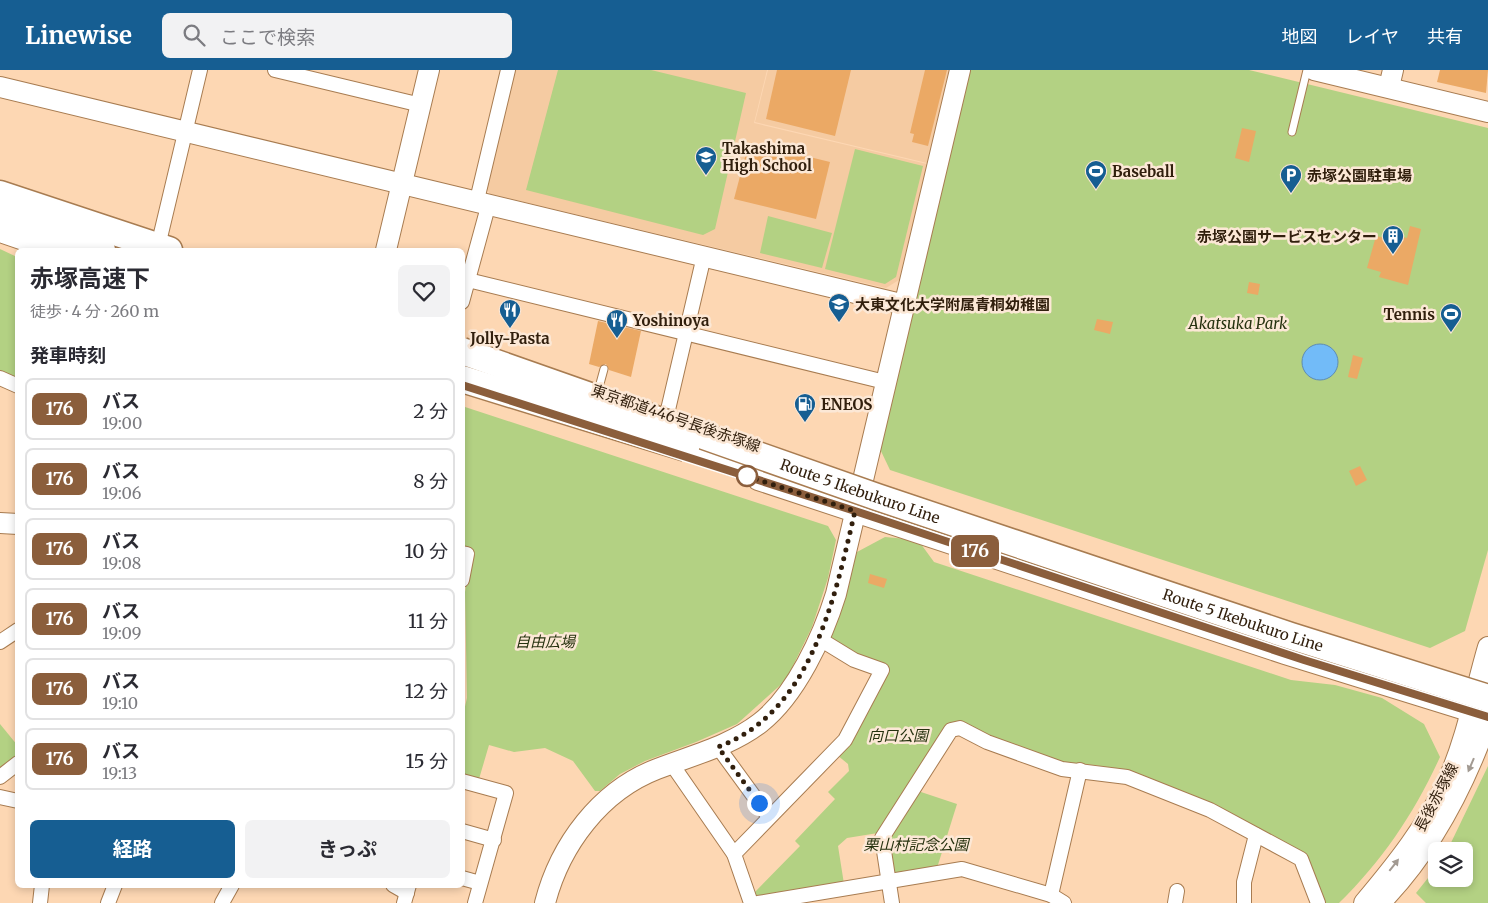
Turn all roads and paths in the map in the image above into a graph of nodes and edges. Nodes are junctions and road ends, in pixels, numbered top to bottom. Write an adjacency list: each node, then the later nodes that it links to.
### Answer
1 (200, 70): 12 (street)
2 (275, 70): 10 (street)
3 (429, 70): 10 (main road)
4 (508, 70): 17 (street)
5 (960, 70): 31 (main road)
6 (1307, 70): 13 (lane)
7 (1314, 70): 8 (main road)
8 (1391, 79): 11 (main road)
9 (0, 87): 12 (main road)
10 (421, 105): 14 (main road)
11 (1488, 112)
12 (186, 130): 14 (main road); 22 (street)
13 (1292, 132)
14 (402, 182): 17 (main road); 27 (main road)
15 (0, 189): 22 (main road)
16 (0, 194): 22 (highway)
17 (483, 202): 28 (main road); 29 (street)
18 (0, 208): 20 (highway)
19 (0, 216): 20 (highway)
20 (29, 222): 25 (highway); 26 (highway)
21 (0, 231): 23 (main road); 24 (highway)
22 (164, 246)
23 (47, 248)
24 (57, 248)
25 (97, 248)
26 (122, 248)
27 (386, 248)
28 (704, 256): 31 (main road); 32 (street)
29 (468, 280): 30 (street); 32 (street)
30 (465, 291)
31 (905, 305): 40 (main road)
32 (685, 335): 40 (street); 44 (street)
33 (465, 346): 43 (main road, 東京都道446号長後赤塚線)
34 (465, 352): 45 (highway, Route 5 Ikebukuro Line, bridge)
35 (465, 361): 45 (highway, bridge)
36 (604, 369): 43 (lane)
37 (465, 372): 45 (highway, bridge)
38 (0, 378): 41 (street)
39 (465, 380): 45 (highway, Route 5 Ikebukuro Line, bridge)
40 (886, 382): 46 (main road)
41 (15, 385)
42 (465, 386): 47 (main road)
43 (598, 391): 44 (main road, 東京都道446号長後赤塚線)
44 (667, 414): 46 (main road, 東京都道446号長後赤塚線)
45 (780, 471): 56 (highway, Route 5 Ikebukuro Line)
46 (863, 482): 47 (main road); 56 (main road, 東京都道446号長後赤塚線)
47 (855, 511): 53 (main road); 56 (main road)
48 (0, 524): 49 (main road)
49 (15, 524)
50 (465, 554): 51 (street)
51 (465, 564)
52 (15, 632): 54 (street)
53 (818, 638): 57 (main road); 65 (street)
54 (0, 642)
55 (1488, 647): 56 (main road, 長後赤塚線)
56 (1484, 703): 88 (main road, 長後赤塚線, one-way to 56); 89 (main road, 長後赤塚線, one-way to 89)
57 (718, 747): 58 (main road); 65 (street)
58 (671, 764): 69 (street); 81 (main road)
59 (15, 765): 61 (street)
60 (1080, 770): 67 (street); 71 (street); 76 (street)
61 (0, 777)
62 (465, 782): 68 (street)
63 (0, 797): 64 (street)
64 (15, 800)
65 (769, 818): 69 (street)
66 (465, 832): 68 (street)
67 (1256, 835): 86 (street); 87 (street)
68 (494, 840): 72 (street)
69 (734, 854): 82 (street)
70 (465, 879): 72 (street)
71 (888, 882): 76 (street); 83 (street); 84 (street)
72 (480, 883): 80 (street)
73 (42, 888): 77 (street)
74 (114, 888): 78 (street)
75 (230, 888): 79 (street)
76 (1051, 895): 85 (street)
77 (40, 903)
78 (108, 903)
79 (222, 903)
80 (475, 903)
81 (545, 903)
82 (751, 903)
83 (758, 903)
84 (892, 903)
85 (1064, 903)
86 (1244, 903)
87 (1318, 903)
88 (1364, 903)
89 (1380, 903)

